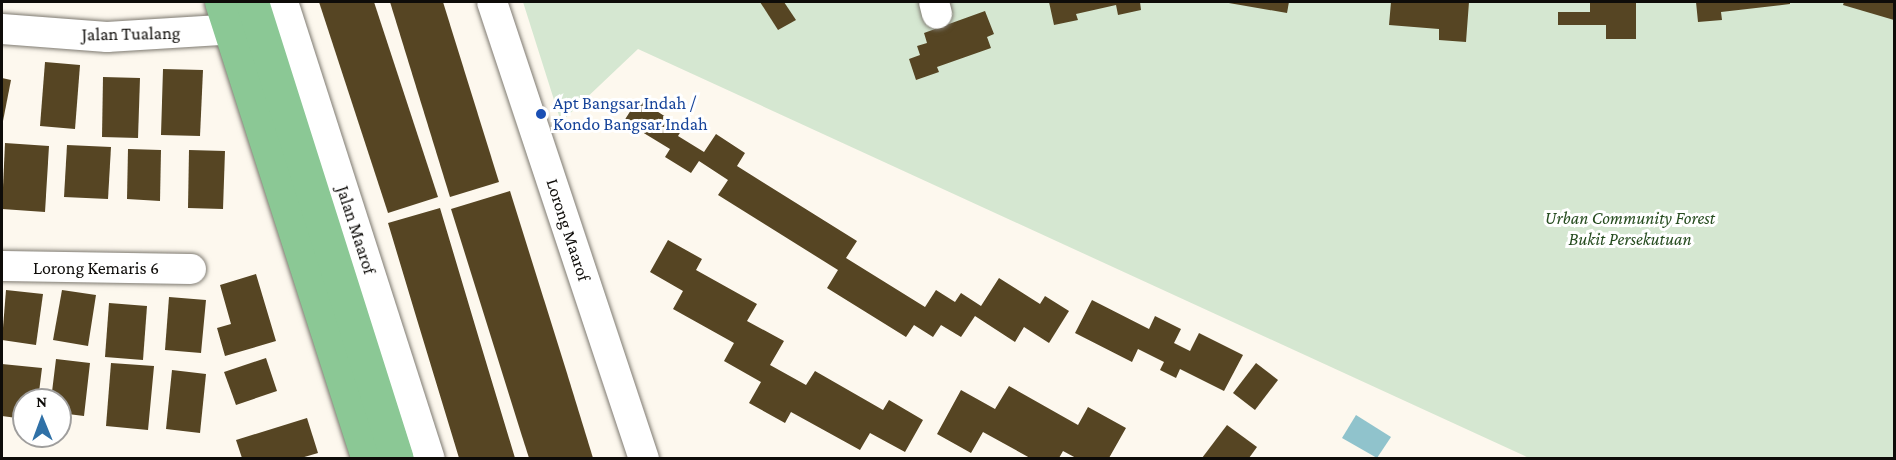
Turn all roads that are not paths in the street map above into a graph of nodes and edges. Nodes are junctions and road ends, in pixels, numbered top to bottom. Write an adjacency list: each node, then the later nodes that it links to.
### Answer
1 (283, 2): 9 (street, Jalan Maarof)
2 (492, 2): 10 (street, Lorong Maarof)
3 (241, 15): 4 (street, Jalan Tualang); 7 (main road); 8 (main road, Jalan Maarof)
4 (2, 29)
5 (2, 266): 6 (street, Lorong Kemaris 6)
6 (191, 268)
7 (366, 459)
8 (397, 459)
9 (429, 459)
10 (644, 459)

